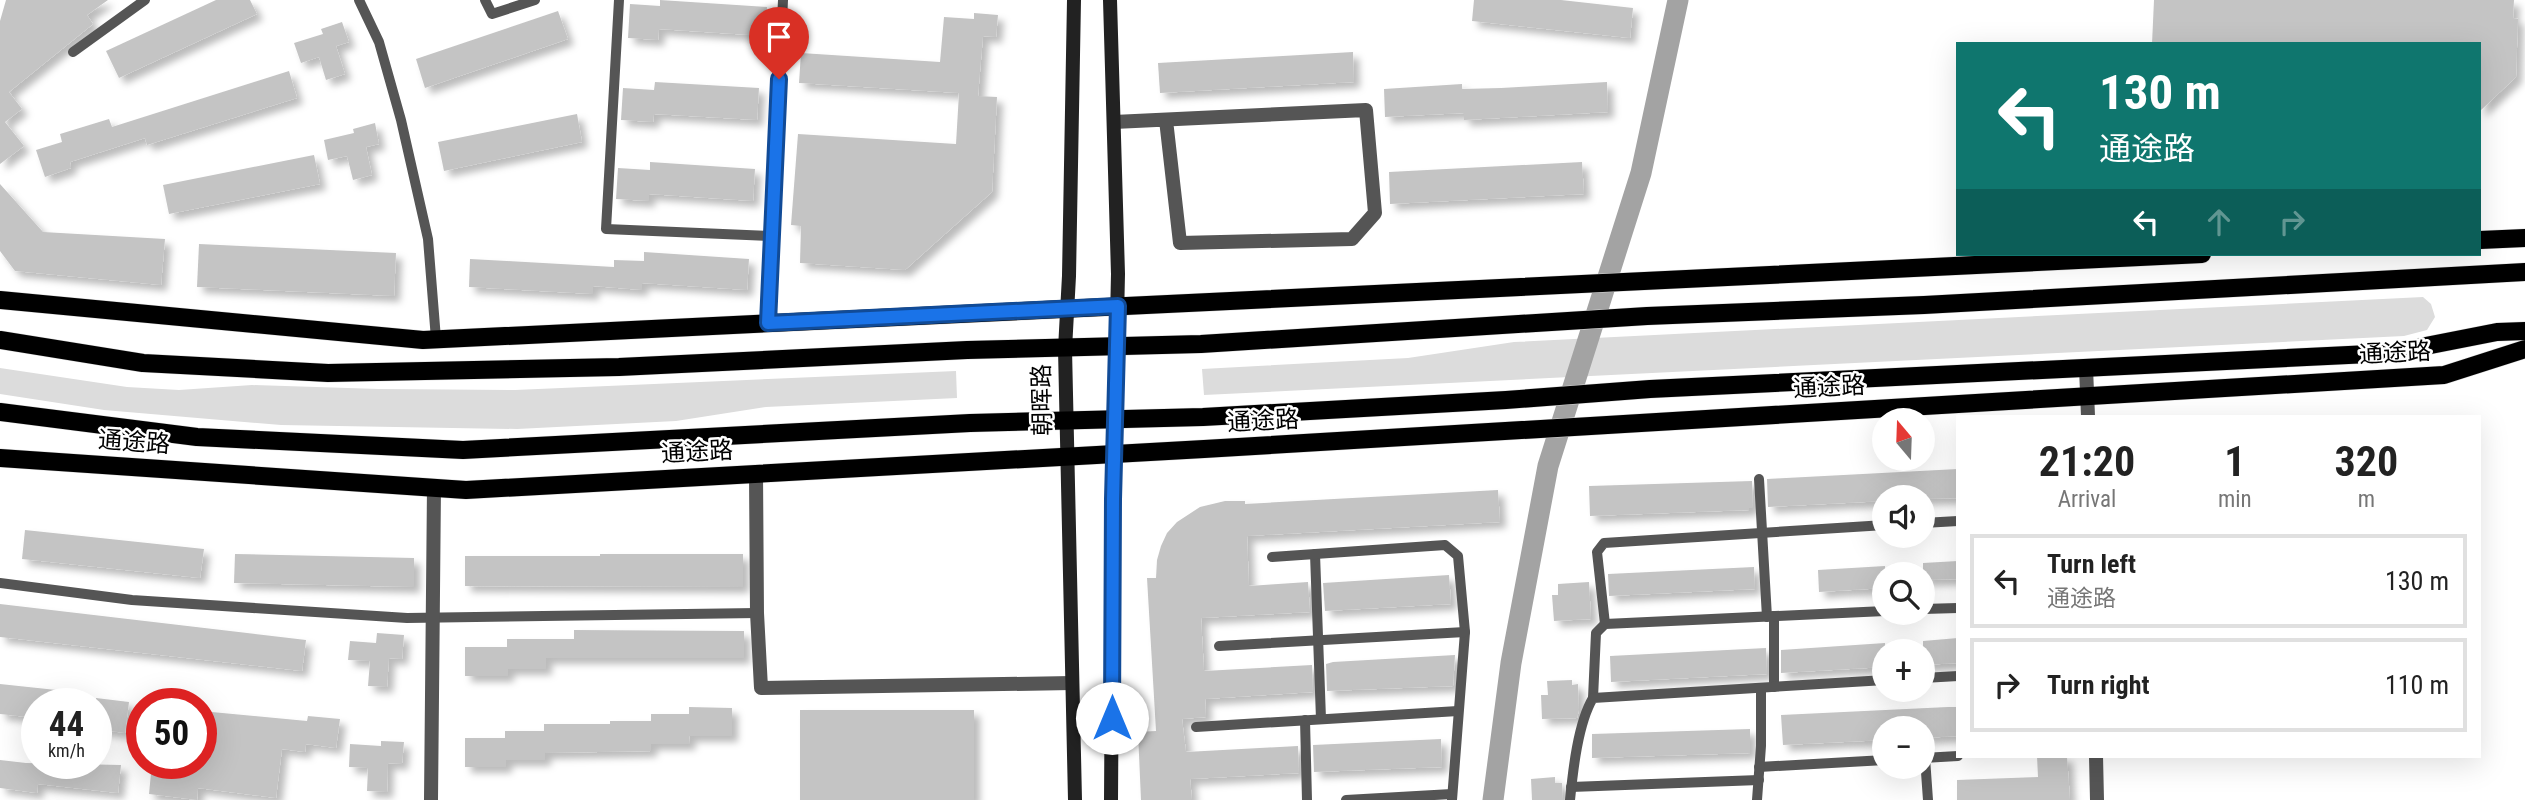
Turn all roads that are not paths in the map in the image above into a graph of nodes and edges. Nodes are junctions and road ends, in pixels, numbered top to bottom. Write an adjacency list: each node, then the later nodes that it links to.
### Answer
1 (145, 0): 9 (lane)
2 (359, 0): 22 (lane)
3 (485, 0): 4 (lane)
4 (535, 0)
5 (619, 0): 12 (lane)
6 (783, 0): 12 (lane)
7 (1074, 0): 19 (main road, 朝晖路)
8 (1110, 0): 11 (main road)
9 (73, 52)
10 (1166, 120): 10 (street); 11 (street)
11 (1114, 122): 18 (main road)
12 (772, 236): 20 (lane)
13 (2525, 238): 14 (main road)
14 (2481, 240)
15 (2160, 256): 18 (main road)
16 (2525, 272): 24 (main road)
17 (0, 300): 22 (main road)
18 (1118, 306): 19 (main road); 24 (main road)
19 (1067, 309): 20 (main road); 25 (main road, 朝晖路)
20 (768, 323): 22 (main road)
21 (2525, 331): 27 (main road, 通途路)
22 (436, 339)
23 (0, 340): 25 (main road)
24 (1117, 345): 25 (main road); 31 (main road)
25 (1065, 348): 32 (main road, 朝晖路)
26 (2525, 349): 28 (main road, 通途路)
27 (2085, 368): 28 (street); 31 (main road, 通途路)
28 (2087, 396): 30 (street); 33 (main road, 通途路)
29 (0, 412): 32 (main road, 通途路)
30 (2088, 415)
31 (1116, 419): 32 (main road, 通途路); 33 (main road)
32 (1065, 420): 34 (main road, 朝晖路)
33 (1114, 453): 34 (main road, 通途路); 78 (main road)
34 (1066, 456): 36 (main road, 通途路); 59 (main road, 朝晖路)
35 (0, 458): 38 (main road, 通途路)
36 (756, 473): 38 (main road, 通途路); 49 (street)
37 (1759, 479): 42 (lane)
38 (435, 487): 51 (street)
39 (1956, 521): 40 (lane)
40 (1935, 522)
41 (1872, 526): 42 (lane)
42 (1763, 533): 50 (lane); 52 (lane)
43 (1315, 554): 44 (lane); 53 (lane); 54 (lane)
44 (1272, 557)
45 (0, 583): 51 (lane)
46 (1956, 608): 47 (lane)
47 (1935, 609)
48 (1872, 612): 50 (lane)
49 (757, 613): 51 (lane); 59 (street)
50 (1770, 616): 52 (lane); 60 (lane)
51 (433, 619): 76 (street)
52 (1605, 624): 62 (lane)
53 (1465, 632): 54 (lane); 63 (lane)
54 (1318, 640): 55 (lane); 64 (lane)
55 (1219, 646)
56 (1956, 676): 57 (lane)
57 (1935, 677)
58 (1872, 681): 60 (lane)
59 (1072, 683): 77 (main road, 朝晖路)
60 (1774, 687): 61 (lane)
61 (1761, 688): 62 (lane); 71 (lane)
62 (1593, 698): 74 (lane)
63 (1458, 711): 64 (lane); 75 (lane)
64 (1321, 719): 65 (lane)
65 (1305, 720): 66 (lane); 79 (lane)
66 (1196, 727)
67 (1956, 756): 68 (lane)
68 (1935, 757)
69 (2096, 758): 84 (street)
70 (1872, 761): 71 (lane)
71 (1759, 768): 73 (lane)
72 (1926, 779): 83 (lane)
73 (1759, 780): 74 (lane); 82 (lane)
74 (1572, 788): 81 (lane)
75 (1452, 797): 80 (lane)
76 (431, 800)
77 (1075, 800)
78 (1111, 800)
79 (1307, 800)
80 (1346, 800)
81 (1570, 800)
82 (1757, 800)
83 (1928, 800)
84 (2097, 800)

